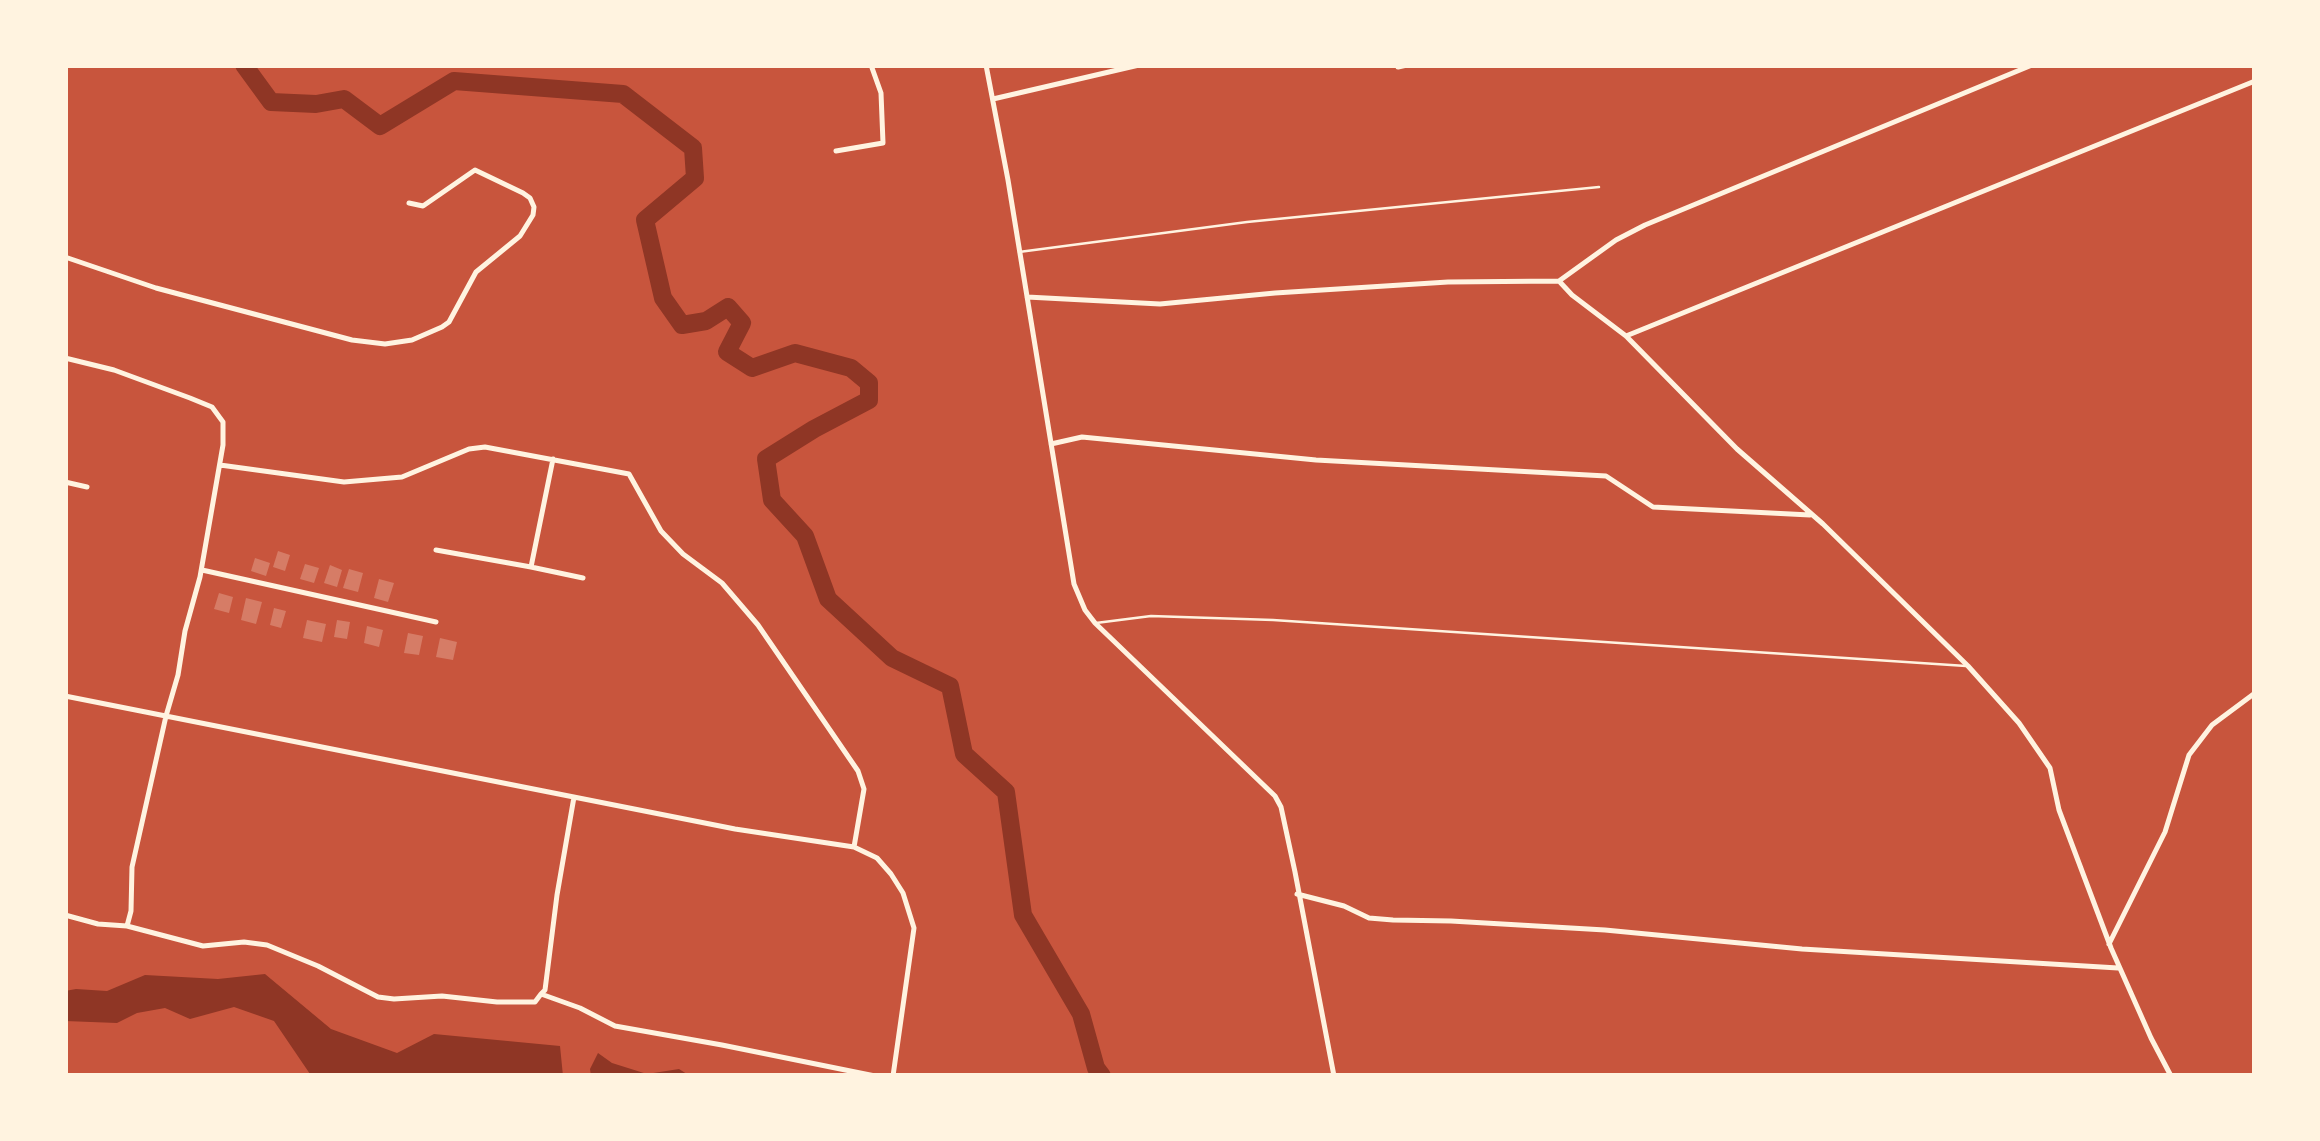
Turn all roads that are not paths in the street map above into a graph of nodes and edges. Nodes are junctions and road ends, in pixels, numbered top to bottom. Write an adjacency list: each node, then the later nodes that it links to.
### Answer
1 (870, 65): 9 (street)
2 (986, 65): 8 (street)
3 (1138, 65): 8 (street)
4 (1398, 65): 5 (street)
5 (1407, 65)
6 (2032, 65): 14 (street)
7 (2255, 82): 16 (street)
8 (993, 99): 12 (street)
9 (836, 151)
10 (1599, 188): 12 (lane)
11 (409, 203): 13 (street)
12 (1018, 252): 15 (street)
13 (65, 256)
14 (1560, 280): 15 (street); 16 (street)
15 (1026, 297): 18 (street)
16 (1626, 336): 23 (street)
17 (65, 358): 20 (street)
18 (1050, 444): 23 (street); 29 (street)
19 (553, 459): 20 (street); 25 (street); 35 (street)
20 (220, 465): 26 (street)
21 (65, 482): 22 (street)
22 (87, 486)
23 (1810, 514): 30 (street)
24 (436, 550): 25 (street)
25 (531, 567): 27 (street)
26 (202, 570): 28 (street); 33 (street)
27 (583, 578)
28 (436, 622)
29 (1095, 623): 30 (lane); 36 (street)
30 (1968, 666): 39 (street)
31 (2255, 693): 39 (street)
32 (65, 696): 33 (street)
33 (166, 716): 34 (street); 38 (street)
34 (574, 797): 35 (street); 41 (street)
35 (854, 847): 43 (street)
36 (1297, 894): 40 (street); 44 (street)
37 (65, 915): 38 (street)
38 (127, 926): 41 (street)
39 (2109, 944): 40 (street)
40 (2119, 968): 45 (street)
41 (541, 994): 42 (street)
42 (875, 1076)
43 (894, 1076)
44 (1334, 1076)
45 (2171, 1076)

